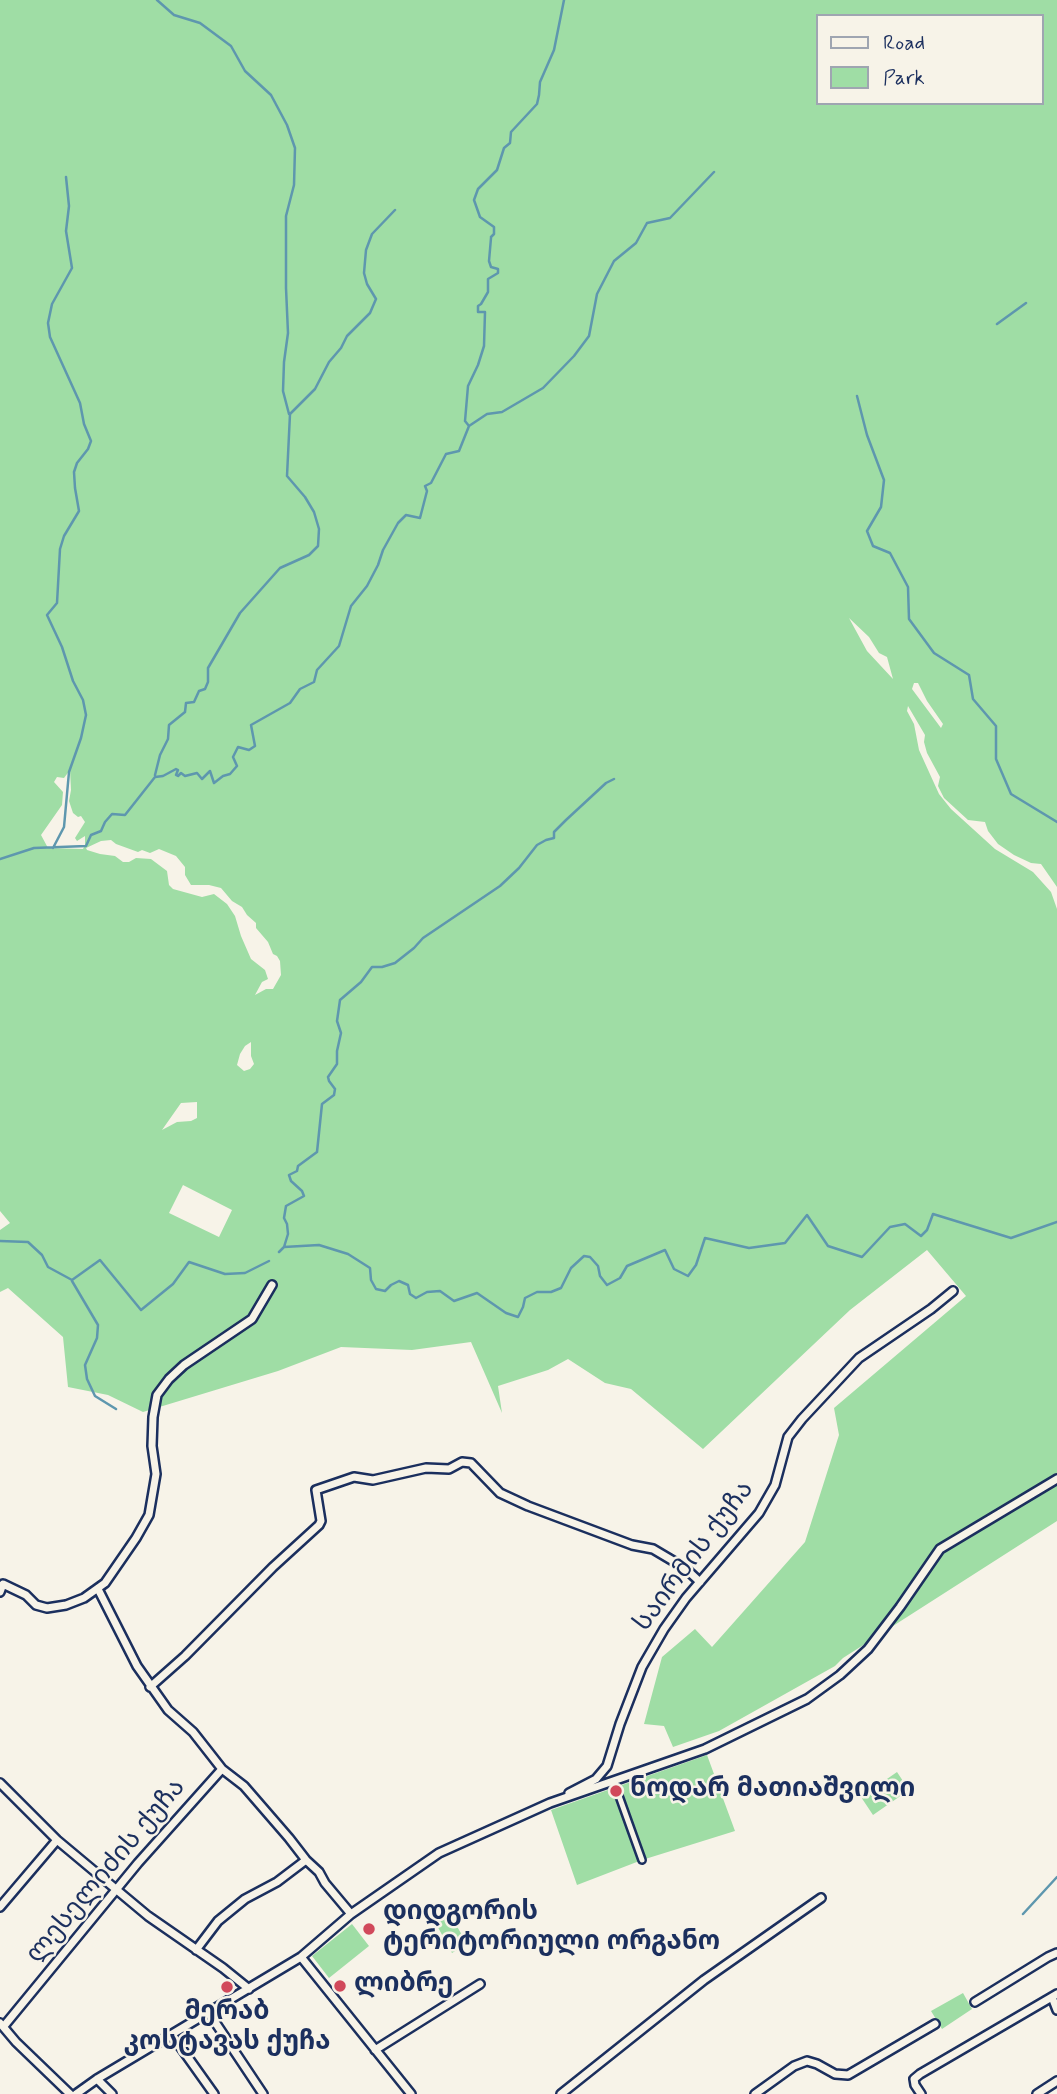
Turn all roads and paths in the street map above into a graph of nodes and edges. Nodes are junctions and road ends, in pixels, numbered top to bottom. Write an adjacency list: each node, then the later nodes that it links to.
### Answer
1 (272, 1286): 5 (street)
2 (953, 1291): 4 (street, საირმის ქუჩა)
3 (1057, 1479): 9 (street)
4 (700, 1582): 7 (street); 11 (street, საირმის ქუჩა)
5 (97, 1589): 6 (street); 7 (street)
6 (0, 1592)
7 (150, 1687): 8 (street)
8 (222, 1769): 13 (street); 15 (street, ლესელიძის ქუჩა)
9 (614, 1782): 11 (street); 14 (street)
10 (0, 1783): 12 (street)
11 (550, 1803): 18 (street)
12 (57, 1840): 15 (street); 17 (street)
13 (306, 1860): 18 (street); 19 (street)
14 (642, 1860)
15 (118, 1889): 19 (street); 28 (street, ლესელიძის ქუჩა)
16 (821, 1898): 35 (street)
17 (0, 1907)
18 (351, 1914): 21 (street)
19 (196, 1950): 23 (street)
20 (1057, 1953): 25 (street)
21 (301, 1957): 23 (street); 31 (street)
22 (480, 1984): 31 (street)
23 (249, 1989): 27 (street)
24 (1055, 1995): 26 (street); 42 (street)
25 (975, 2002)
26 (1057, 2010)
27 (209, 2013): 30 (street); 40 (street)
28 (2, 2024): 36 (street, ლესელიძის ქუჩა)
29 (935, 2024): 41 (street)
30 (172, 2035): 32 (street); 39 (street)
31 (375, 2050): 34 (street)
32 (97, 2078): 37 (street); 38 (street)
33 (1057, 2081): 43 (street)
34 (406, 2092)
35 (564, 2093)
36 (70, 2094)
37 (76, 2094)
38 (112, 2094)
39 (214, 2094)
40 (263, 2094)
41 (755, 2094)
42 (921, 2094)
43 (1037, 2094)

